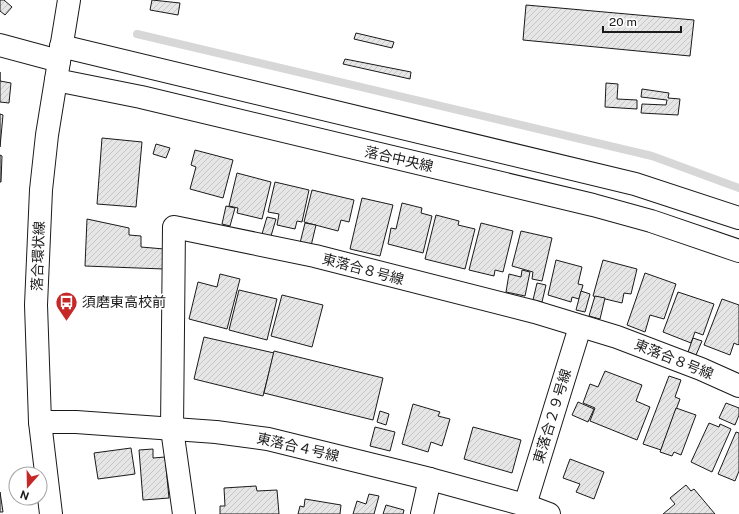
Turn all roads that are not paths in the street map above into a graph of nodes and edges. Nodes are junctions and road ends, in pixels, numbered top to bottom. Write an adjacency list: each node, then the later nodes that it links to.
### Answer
1 (69, 0): 3 (street, 落合環状線)
2 (0, 45): 3 (street)
3 (59, 62): 4 (street); 5 (street, 落合中央線); 8 (street, 落合環状線)
4 (739, 218)
5 (739, 251)
6 (580, 327): 7 (street, 東落合８号線); 9 (street, 東落合８号線); 11 (street, 東落合２９号線)
7 (739, 386)
8 (40, 422): 9 (street, 東落合４号線); 12 (street, 落合環状線)
9 (172, 429): 10 (street, 東落合４号線); 13 (street)
10 (430, 479): 11 (street, 東落合４号線); 14 (street)
11 (525, 505): 15 (street, 東落合４号線)
12 (51, 514)
13 (184, 514)
14 (422, 514)
15 (548, 514)

